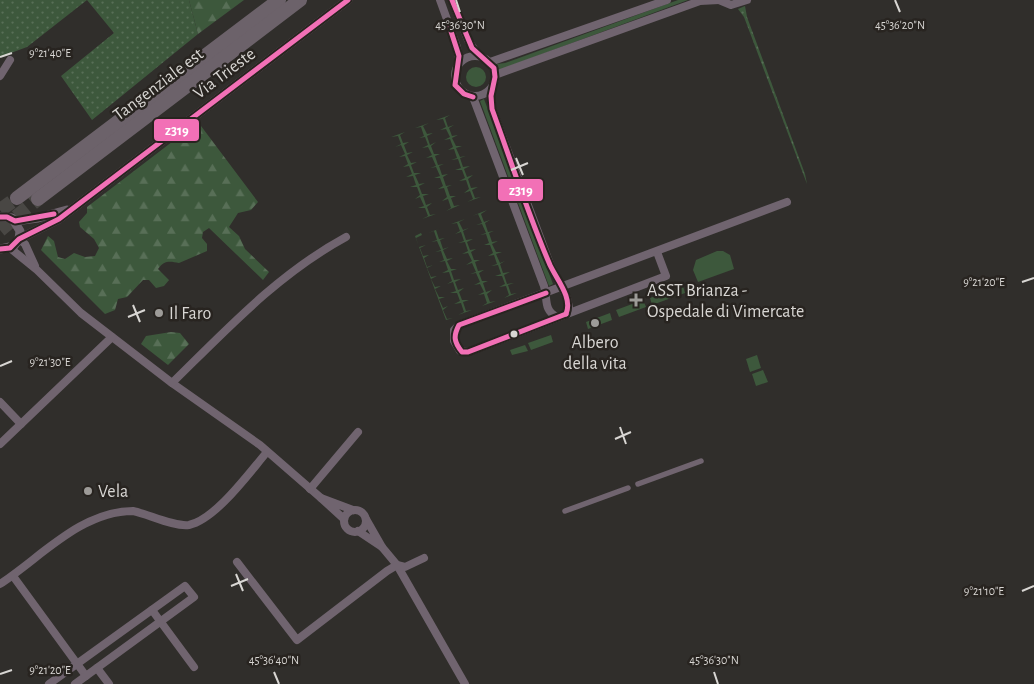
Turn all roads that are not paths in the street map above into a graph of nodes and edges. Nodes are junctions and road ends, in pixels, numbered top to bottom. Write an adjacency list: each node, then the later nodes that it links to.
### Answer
1 (279, 0): 17 (highway, Tangenziale est)
2 (300, 0): 18 (highway, Tangenziale est)
3 (348, 0): 20 (street, Via Trieste)
4 (440, 0): 11 (street)
5 (452, 0): 9 (street)
6 (667, 0): 12 (street)
7 (719, 0): 8 (street); 13 (street)
8 (747, 0)
9 (478, 56): 11 (street); 12 (street)
10 (10, 60): 14 (street)
11 (459, 62): 16 (street)
12 (490, 62): 13 (street)
13 (495, 75): 15 (street)
14 (0, 76)
15 (490, 90): 16 (street); 29 (street)
16 (473, 97): 30 (street)
17 (17, 198)
18 (38, 199)
19 (787, 202): 27 (street)
20 (72, 208): 22 (street, Via Trieste); 24 (street, Via Trieste)
21 (1, 216): 22 (street)
22 (15, 221): 24 (street)
23 (346, 237): 34 (street)
24 (19, 239): 25 (street, Via Trieste); 28 (street)
25 (10, 248): 26 (street); 28 (street)
26 (0, 249)
27 (657, 252): 29 (street); 31 (street)
28 (37, 270): 33 (street)
29 (562, 287): 30 (street); 31 (street)
30 (546, 293): 32 (street); 32 (street)
31 (566, 314): 32 (street)
32 (557, 318)
33 (112, 337): 34 (street); 36 (street)
34 (172, 383): 39 (street)
35 (0, 402): 36 (street)
36 (21, 424): 38 (street)
37 (358, 432): 43 (street)
38 (0, 444)
39 (267, 452): 43 (street); 54 (street)
40 (701, 461): 41 (street)
41 (638, 484)
42 (628, 488): 46 (street)
43 (310, 489): 44 (street)
44 (321, 498): 45 (street); 48 (street)
45 (353, 510): 47 (street); 48 (street)
46 (566, 511)
47 (365, 516): 49 (street); 50 (street)
48 (344, 519): 49 (street)
49 (358, 531): 50 (street)
50 (382, 547): 53 (street)
51 (424, 558): 53 (street)
52 (237, 562): 53 (street)
53 (397, 565): 65 (street)
54 (13, 576): 55 (street); 58 (street)
55 (0, 584)
56 (152, 610): 57 (street); 57 (street); 58 (street)
57 (161, 621): 59 (street); 60 (street)
58 (78, 664): 61 (street); 62 (street)
59 (194, 667)
60 (97, 668): 61 (street); 64 (street)
61 (86, 676): 63 (street)
62 (49, 684)
63 (75, 684)
64 (109, 684)
65 (465, 684)

